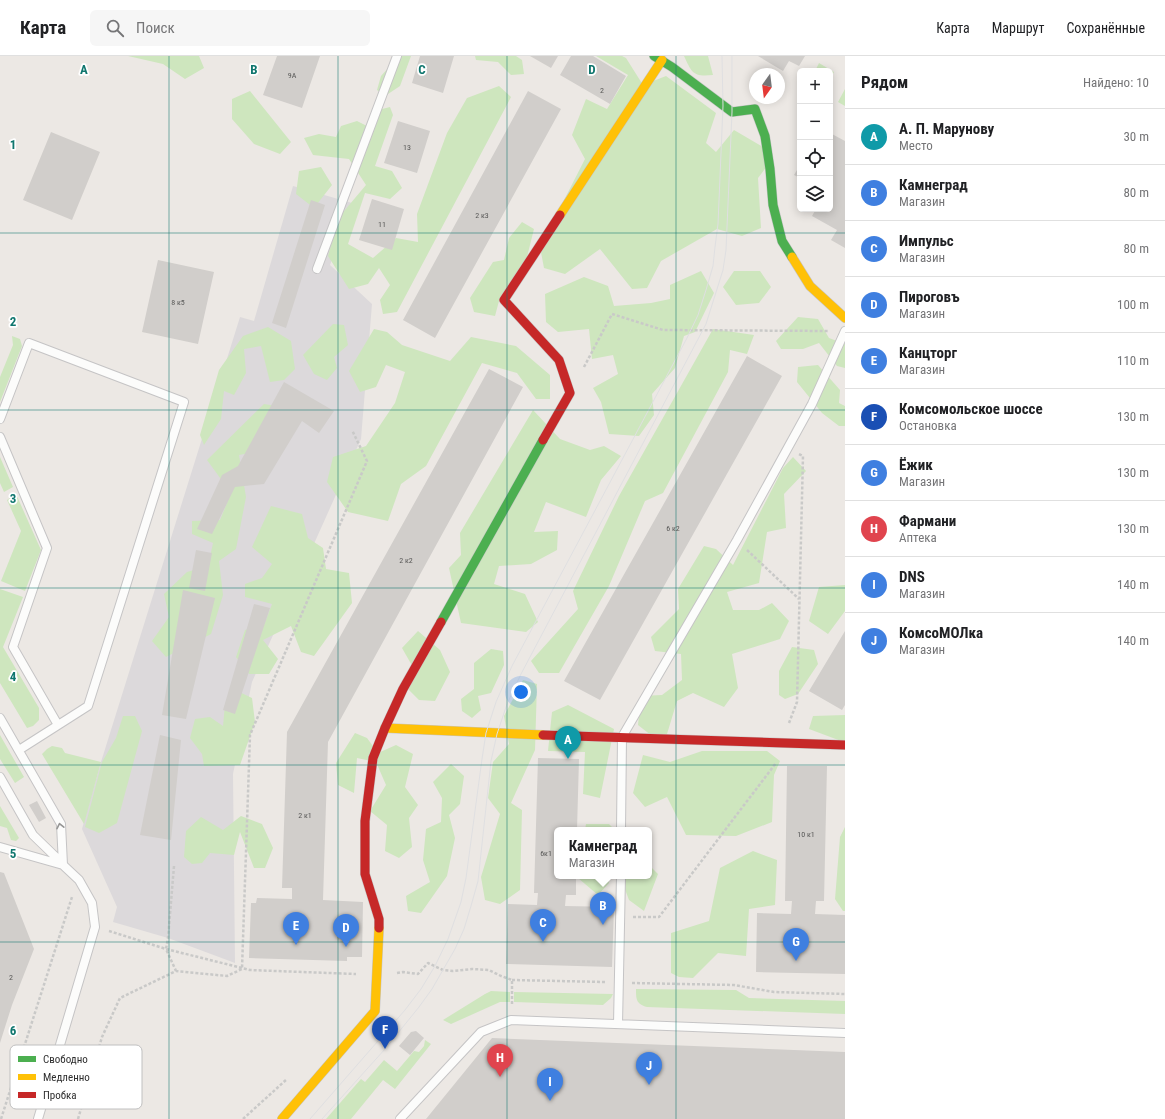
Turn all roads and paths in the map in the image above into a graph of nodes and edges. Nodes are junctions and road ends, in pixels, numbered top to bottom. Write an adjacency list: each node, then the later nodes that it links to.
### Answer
1 (397, 56): 3 (lane)
2 (658, 58): 4 (street); 7 (street)
3 (317, 269)
4 (845, 318)
5 (829, 331): 7 (path)
6 (845, 331): 11 (lane)
7 (570, 393): 16 (street)
8 (0, 420): 15 (lane)
9 (352, 430): 31 (path)
10 (0, 437): 15 (lane)
11 (787, 448): 12 (lane); 13 (path)
12 (736, 540): 13 (path); 17 (lane)
13 (799, 599): 18 (path)
14 (0, 718): 20 (lane)
15 (58, 725): 20 (lane)
16 (385, 728): 17 (street); 33 (street)
17 (622, 737): 18 (street); 22 (lane)
18 (782, 742): 19 (street); 28 (path)
19 (845, 744)
20 (19, 750): 24 (lane, one-way to 20)
21 (0, 777): 24 (lane)
22 (621, 827)
23 (0, 847): 24 (lane)
24 (63, 865): 27 (lane)
25 (174, 866): 30 (path)
26 (621, 879): 28 (lane)
27 (79, 880): 29 (lane); 40 (path)
28 (621, 917): 35 (lane)
29 (95, 927): 30 (path); 41 (lane)
30 (166, 950): 31 (path); 32 (path)
31 (242, 969): 32 (path); 33 (path)
32 (176, 971): 42 (path)
33 (377, 975): 34 (path); 49 (street)
34 (512, 980): 35 (path); 37 (path)
35 (618, 983): 36 (path); 38 (lane)
36 (845, 994)
37 (511, 1020): 38 (lane); 50 (lane)
38 (618, 1024): 39 (lane)
39 (845, 1033)
40 (25, 1045)
41 (60, 1045)
42 (100, 1045)
43 (10, 1091): 46 (path)
44 (41, 1109): 47 (lane)
45 (81, 1109): 48 (path)
46 (1, 1119)
47 (38, 1119)
48 (78, 1119)
49 (282, 1119)
50 (400, 1119)

